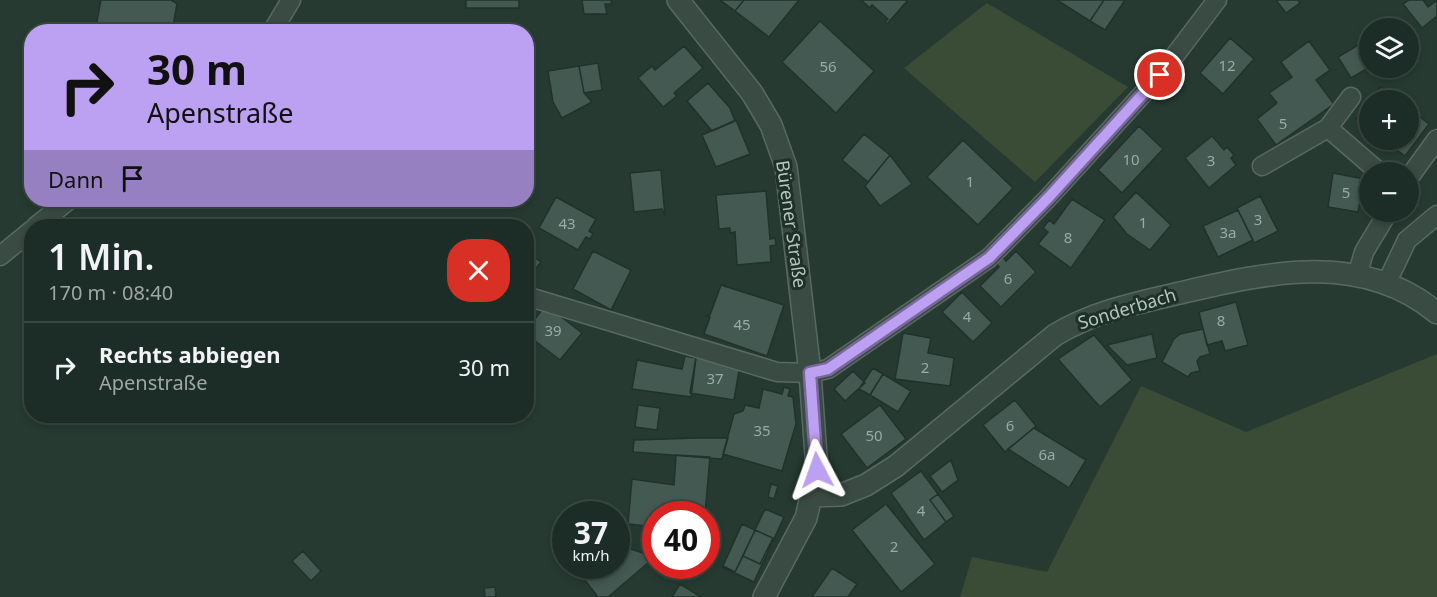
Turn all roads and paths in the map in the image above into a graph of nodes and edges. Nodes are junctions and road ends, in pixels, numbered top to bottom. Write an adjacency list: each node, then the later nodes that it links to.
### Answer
1 (291, 0): 4 (street)
2 (678, 0): 21 (street, Bürener Straße)
3 (1217, 0): 21 (street)
4 (277, 24)
5 (1351, 97): 6 (street)
6 (1328, 128): 8 (street); 10 (street)
7 (1437, 139): 9 (street)
8 (1367, 162)
9 (1419, 164)
10 (1262, 166)
11 (60, 207): 13 (street)
12 (1437, 215): 18 (street)
13 (45, 219)
14 (1382, 222): 17 (street)
15 (24, 236): 16 (street)
16 (0, 255)
17 (1357, 276): 18 (street, Sonderbach); 22 (street, Sonderbach)
18 (1387, 282): 20 (street, Sonderbach)
19 (534, 298): 21 (street)
20 (1437, 313)
21 (810, 373): 22 (street, Bürener Straße)
22 (813, 496): 23 (street, Bürener Straße)
23 (765, 597)

